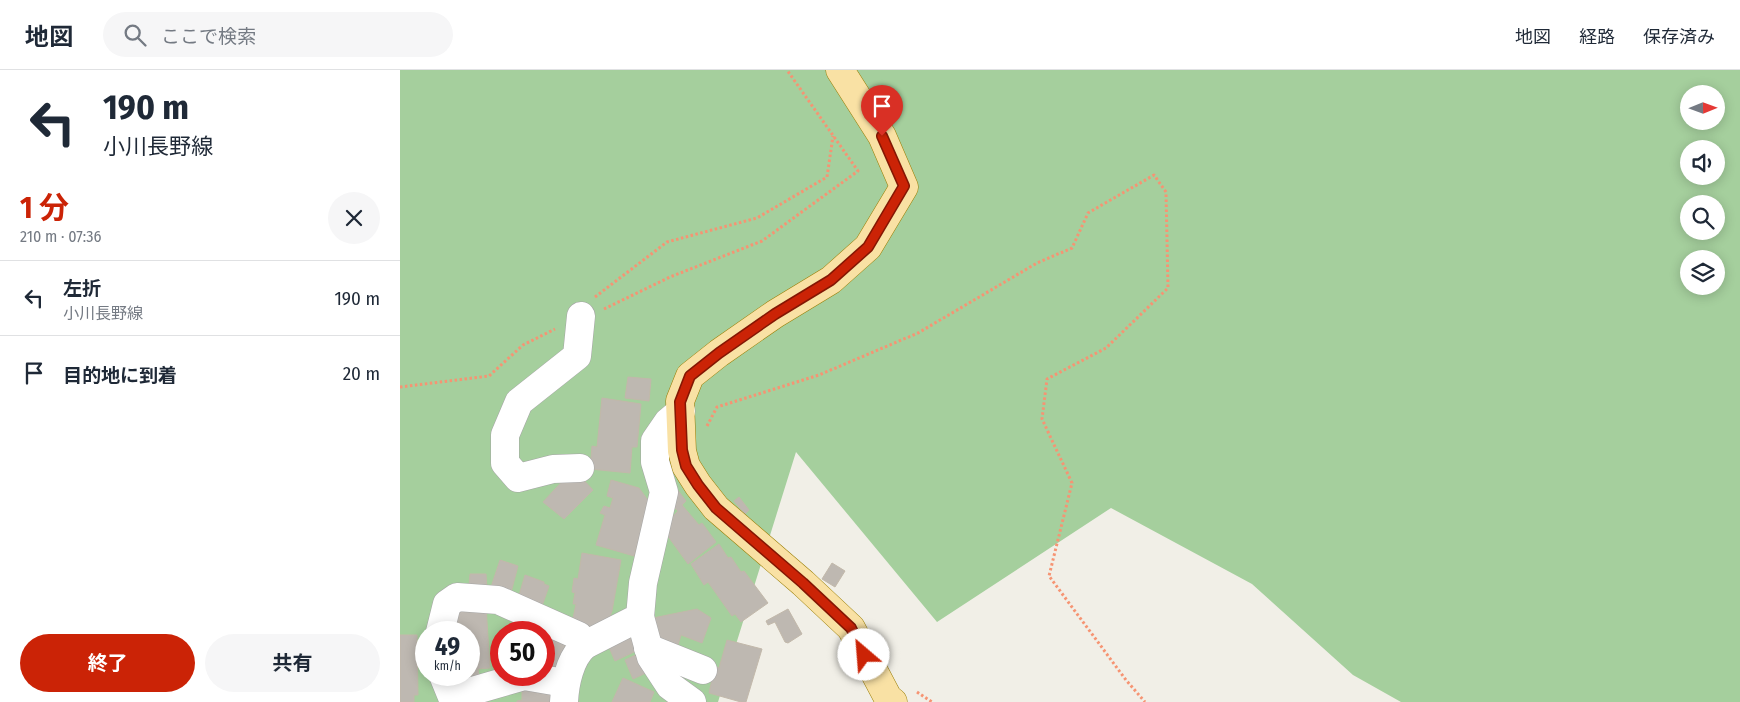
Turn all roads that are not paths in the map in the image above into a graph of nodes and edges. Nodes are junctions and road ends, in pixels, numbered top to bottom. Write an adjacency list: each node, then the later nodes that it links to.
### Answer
1 (840, 70): 3 (main road)
2 (581, 316): 4 (street)
3 (680, 411): 5 (street); 14 (main road)
4 (580, 468)
5 (640, 616): 7 (street); 8 (street)
6 (443, 621): 7 (street)
7 (585, 645): 11 (street)
8 (648, 648): 9 (street); 12 (street)
9 (703, 670)
10 (448, 686): 11 (street)
11 (565, 693)
12 (666, 694): 13 (street)
13 (692, 702)
14 (893, 702)

